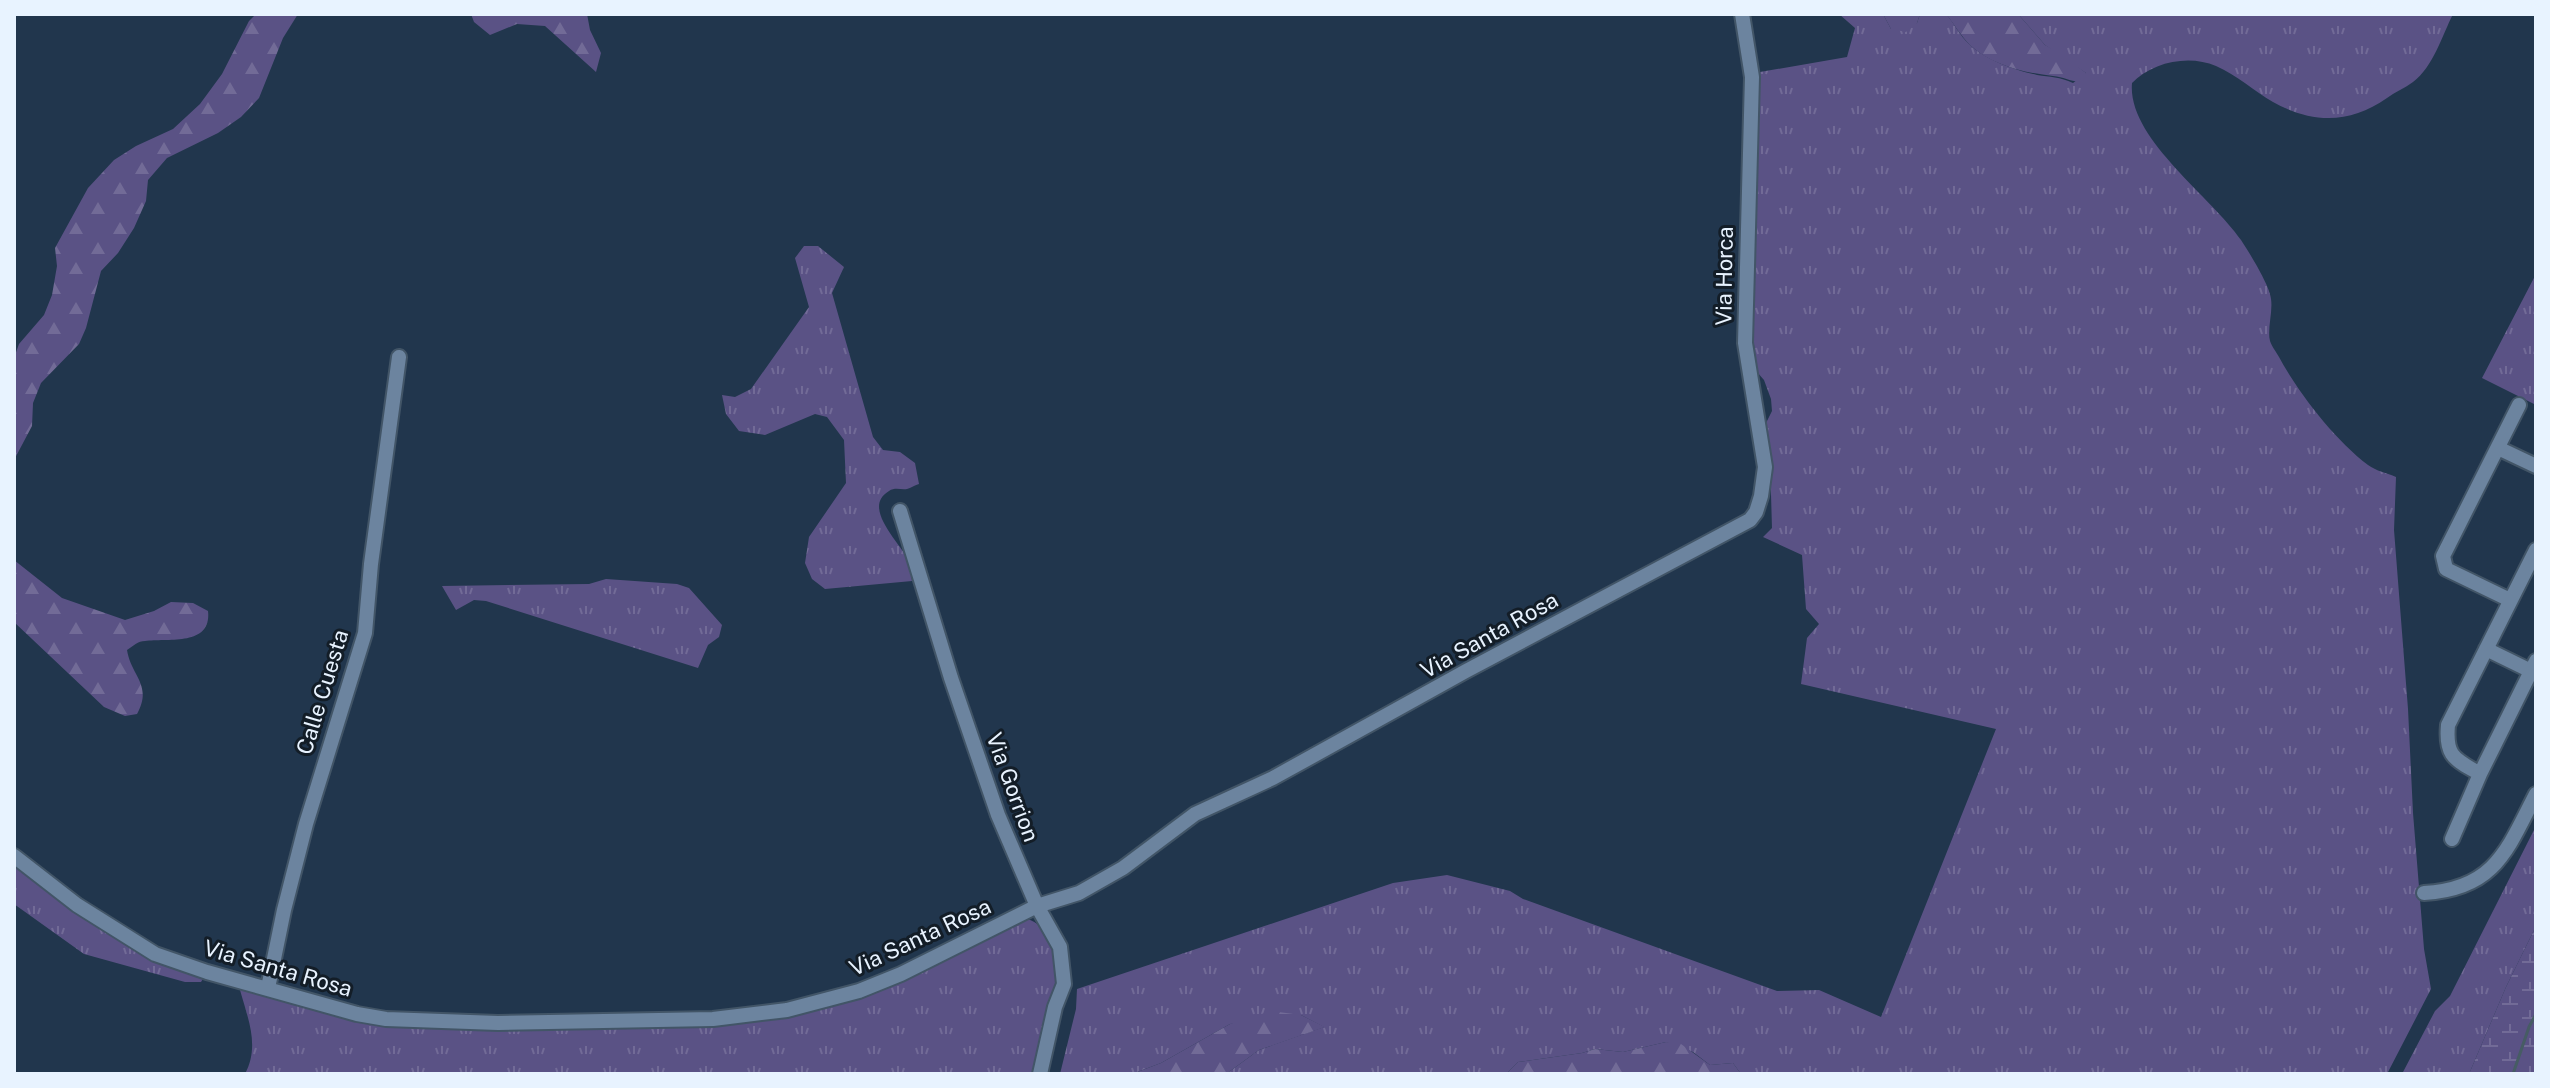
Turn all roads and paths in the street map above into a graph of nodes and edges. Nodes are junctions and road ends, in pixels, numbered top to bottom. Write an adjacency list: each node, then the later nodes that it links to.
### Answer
1 (1742, 14): 7 (street, Via Horca)
2 (399, 357): 18 (street, Calle Cuesta)
3 (2519, 405): 4 (street)
4 (2498, 448): 5 (street); 9 (street)
5 (2536, 466)
6 (900, 511): 17 (street, Via Gorrion)
7 (1737, 526): 17 (street, Via Santa Rosa)
8 (2536, 550): 9 (street)
9 (2510, 600): 10 (street)
10 (2486, 649): 11 (street); 12 (street)
11 (2534, 666): 12 (street)
12 (2480, 774): 14 (street)
13 (2536, 794): 16 (street)
14 (2452, 839)
15 (14, 856): 18 (street, Via Santa Rosa)
16 (2424, 893)
17 (1037, 906): 18 (street, Via Santa Rosa); 19 (street, Via Gorrion)
18 (268, 988)
19 (1040, 1074)

